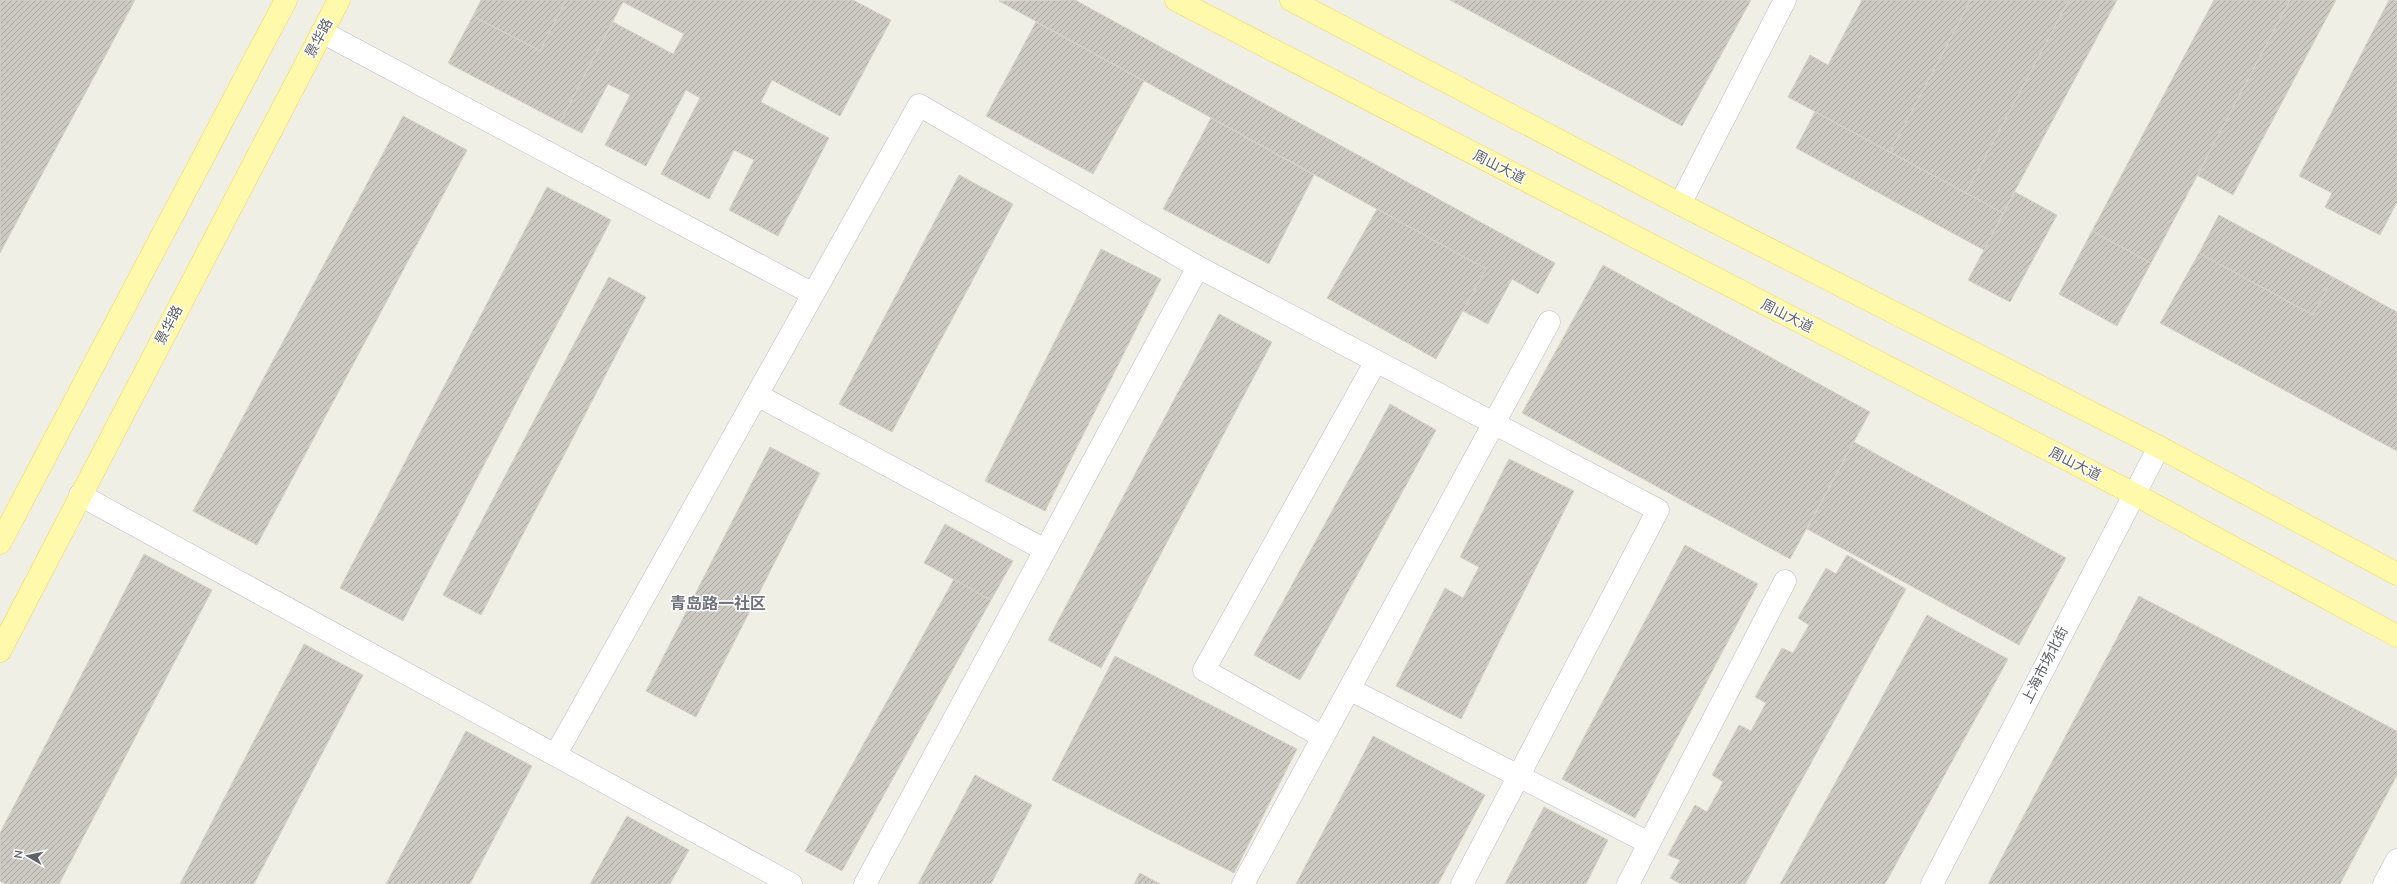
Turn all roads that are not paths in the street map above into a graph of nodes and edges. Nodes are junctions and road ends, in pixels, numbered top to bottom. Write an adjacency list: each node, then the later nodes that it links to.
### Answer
1 (286, 0): 17 (main road)
2 (339, 0): 6 (main road, 景华路)
3 (1176, 0): 15 (main road, 周山大道)
4 (1291, 0): 7 (main road)
5 (1785, 0): 7 (street)
6 (322, 32): 9 (street); 16 (main road, 景华路)
7 (1680, 204): 14 (main road)
8 (1198, 267): 9 (street); 11 (street); 18 (street)
9 (813, 294): 12 (street)
10 (1549, 322): 13 (street)
11 (1376, 361): 13 (street); 24 (street)
12 (757, 395): 18 (street); 25 (street)
13 (1494, 424): 23 (street); 26 (street)
14 (2159, 447): 15 (street, 上海市场北街); 19 (main road)
15 (2134, 494): 21 (main road, 周山大道); 34 (street, 上海市场北街)
16 (80, 495): 22 (main road, 景华路); 25 (street)
17 (0, 543)
18 (1045, 550): 30 (street)
19 (2397, 574)
20 (1785, 581): 27 (street)
21 (2397, 636)
22 (0, 651)
23 (1349, 689): 24 (street); 26 (street)
24 (1323, 737): 31 (street)
25 (556, 754): 29 (street)
26 (1518, 776): 27 (street); 32 (street)
27 (1649, 843): 33 (street)
28 (2397, 860): 35 (street)
29 (791, 884)
30 (866, 884)
31 (1243, 884)
32 (1462, 884)
33 (1628, 884)
34 (1932, 884)
35 (2384, 884)

